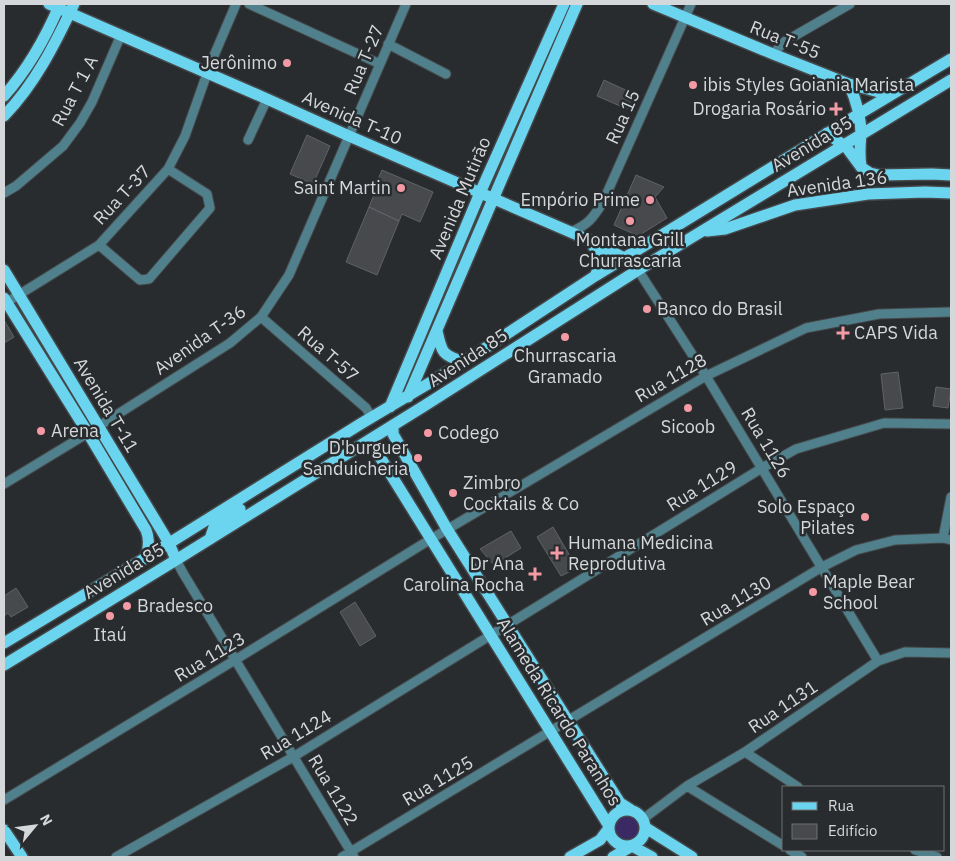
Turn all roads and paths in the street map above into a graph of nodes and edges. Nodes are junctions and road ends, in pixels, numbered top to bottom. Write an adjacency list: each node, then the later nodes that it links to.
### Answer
1 (236, 4): 17 (street, Rua T-37)
2 (249, 4): 16 (street)
3 (406, 4): 13 (street, Rua T-27)
4 (564, 4): 35 (main road, Avenida Mutirão)
5 (577, 4): 37 (main road, Avenida Mutirão)
6 (653, 4): 11 (main road, Rua T-55)
7 (690, 4): 11 (street, Rua 15)
8 (850, 4): 14 (street)
9 (56, 5): 10 (main road, Avenida T-10); 22 (main road)
10 (72, 8): 12 (main road, Avenida T-10); 25 (main road)
11 (685, 17): 14 (main road, Rua T-55); 38 (street, Rua 15)
12 (121, 36): 17 (main road, Avenida T-10); 34 (street, Rua T 1 A)
13 (388, 44): 16 (street, Rua T-27); 18 (street)
14 (773, 54): 20 (main road, Rua T-55)
15 (951, 59): 21 (main road, Avenida 85)
16 (380, 64): 26 (street, Rua T-27)
17 (209, 69): 23 (main road, Avenida T-10); 32 (street, Rua T-37)
18 (446, 74)
19 (951, 80): 28 (main road, Avenida 85)
20 (849, 84): 21 (main road, Rua T-55); 24 (main road)
21 (890, 95): 24 (main road, Avenida 85)
22 (4, 96)
23 (267, 99): 26 (main road, Avenida T-10); 29 (street)
24 (859, 114): 27 (main road, Avenida 85); 28 (main road, Avenida 136)
25 (4, 116)
26 (351, 133): 35 (main road, Avenida T-10); 49 (street, Avenida T-36)
27 (827, 133): 30 (main road, Avenida 136); 42 (main road, Avenida 85)
28 (861, 135): 30 (main road, Avenida 85); 31 (main road, Avenida 136)
29 (248, 140)
30 (843, 145): 31 (main road, Avenida 136); 39 (main road, Avenida 85)
31 (861, 167): 33 (main road, Avenida 136)
32 (168, 169): 41 (street, Rua T-37); 41 (street)
33 (951, 175)
34 (4, 193)
35 (480, 193): 37 (main road, Avenida T-10); 54 (main road, Avenida Mutirão)
36 (951, 193): 39 (main road, Avenida 136)
37 (494, 198): 38 (main road, Avenida T-10); 50 (main road, Avenida Mutirão)
38 (571, 232): 40 (main road, Avenida T-10)
39 (700, 233): 44 (main road, Avenida 85)
40 (589, 240): 42 (main road, Avenida T-10); 45 (main road)
41 (98, 245): 46 (street, Rua T-37)
42 (624, 258): 44 (main road, Avenida T-10); 45 (main road, Avenida 85)
43 (4, 270): 46 (main road, Avenida T-11)
44 (638, 270): 52 (street, Rua 1126); 57 (main road, Avenida 85)
45 (595, 276): 51 (main road, Avenida 85)
46 (19, 294): 47 (street, Rua T-37); 58 (main road, Avenida T-11)
47 (5, 301): 59 (main road, Avenida T-11)
48 (951, 312): 52 (street, Rua 1128)
49 (261, 317): 55 (street, Rua T-57); 58 (street, Avenida T-36)
50 (437, 332): 51 (main road); 53 (main road, Avenida Mutirão)
51 (464, 362): 53 (main road, Avenida 85)
52 (706, 376): 61 (street, Rua 1126); 64 (street, Rua 1128)
53 (410, 395): 54 (main road, Avenida 85); 66 (main road)
54 (390, 407): 55 (main road, Avenida 85)
55 (372, 418): 68 (main road, Avenida 85)
56 (951, 424): 61 (street, Rua 1129)
57 (393, 425): 60 (main road, Avenida 85); 64 (main road, Alameda Ricardo Paranhos)
58 (98, 426): 59 (street, Avenida T-36); 68 (main road, Avenida T-11)
59 (88, 433): 62 (street, Avenida T-36); 69 (main road, Avenida T-11)
60 (366, 442): 65 (main road, Alameda Ricardo Paranhos); 66 (main road, Avenida 85)
61 (762, 468): 71 (street, Rua 1126); 73 (street, Rua 1129)
62 (4, 484)
63 (951, 497): 67 (street)
64 (446, 529): 65 (street, Rua 1128); 73 (main road, Alameda Ricardo Paranhos)
65 (431, 538): 74 (main road, Alameda Ricardo Paranhos); 78 (street, Rua 1123)
66 (210, 539): 70 (main road, Avenida 85)
67 (947, 539): 71 (street, Rua 1130)
68 (169, 543): 69 (main road, Avenida 85); 70 (main road, Avenida T-11)
69 (146, 557): 70 (main road); 72 (main road, Avenida 85)
70 (176, 560): 78 (street, Rua 1122); 80 (main road, Avenida 85)
71 (822, 567): 79 (street, Rua 1126); 81 (street, Rua 1130)
72 (55, 612): 75 (main road, Avenida 85); 76 (main road)
73 (506, 625): 74 (street, Rua 1129); 81 (main road, Alameda Ricardo Paranhos)
74 (490, 636): 82 (main road, Alameda Ricardo Paranhos); 84 (street, Rua 1124)
75 (4, 643)
76 (4, 650)
77 (951, 653): 79 (street, Rua 1131)
78 (235, 660): 84 (street, Rua 1122); 87 (street, Rua 1123)
79 (878, 661): 83 (street, Rua 1131)
80 (4, 665)
81 (568, 722): 82 (street, Rua 1130); 88 (main road, Alameda Ricardo Paranhos)
82 (551, 732): 90 (main road, Alameda Ricardo Paranhos); 95 (street, Rua 1125)
83 (745, 752): 85 (street, Rua 1131); 86 (street)
84 (293, 757): 95 (street, Rua 1122); 97 (street, Rua 1124)
85 (687, 786): 89 (street, Rua 1131); 92 (street)
86 (796, 786)
87 (4, 800)
88 (631, 810): 89 (main road); 90 (main road)
89 (645, 824): 93 (main road); 102 (main road)
90 (609, 827): 93 (main road); 99 (main road)
91 (4, 830): 96 (main road)
92 (782, 845)
93 (632, 846): 100 (main road); 101 (main road)
94 (918, 851): 103 (street)
95 (353, 855): 98 (street, Rua 1125)
96 (22, 857)
97 (116, 857)
98 (342, 857)
99 (570, 857)
100 (613, 857)
101 (652, 857)
102 (692, 857)
103 (937, 857)

